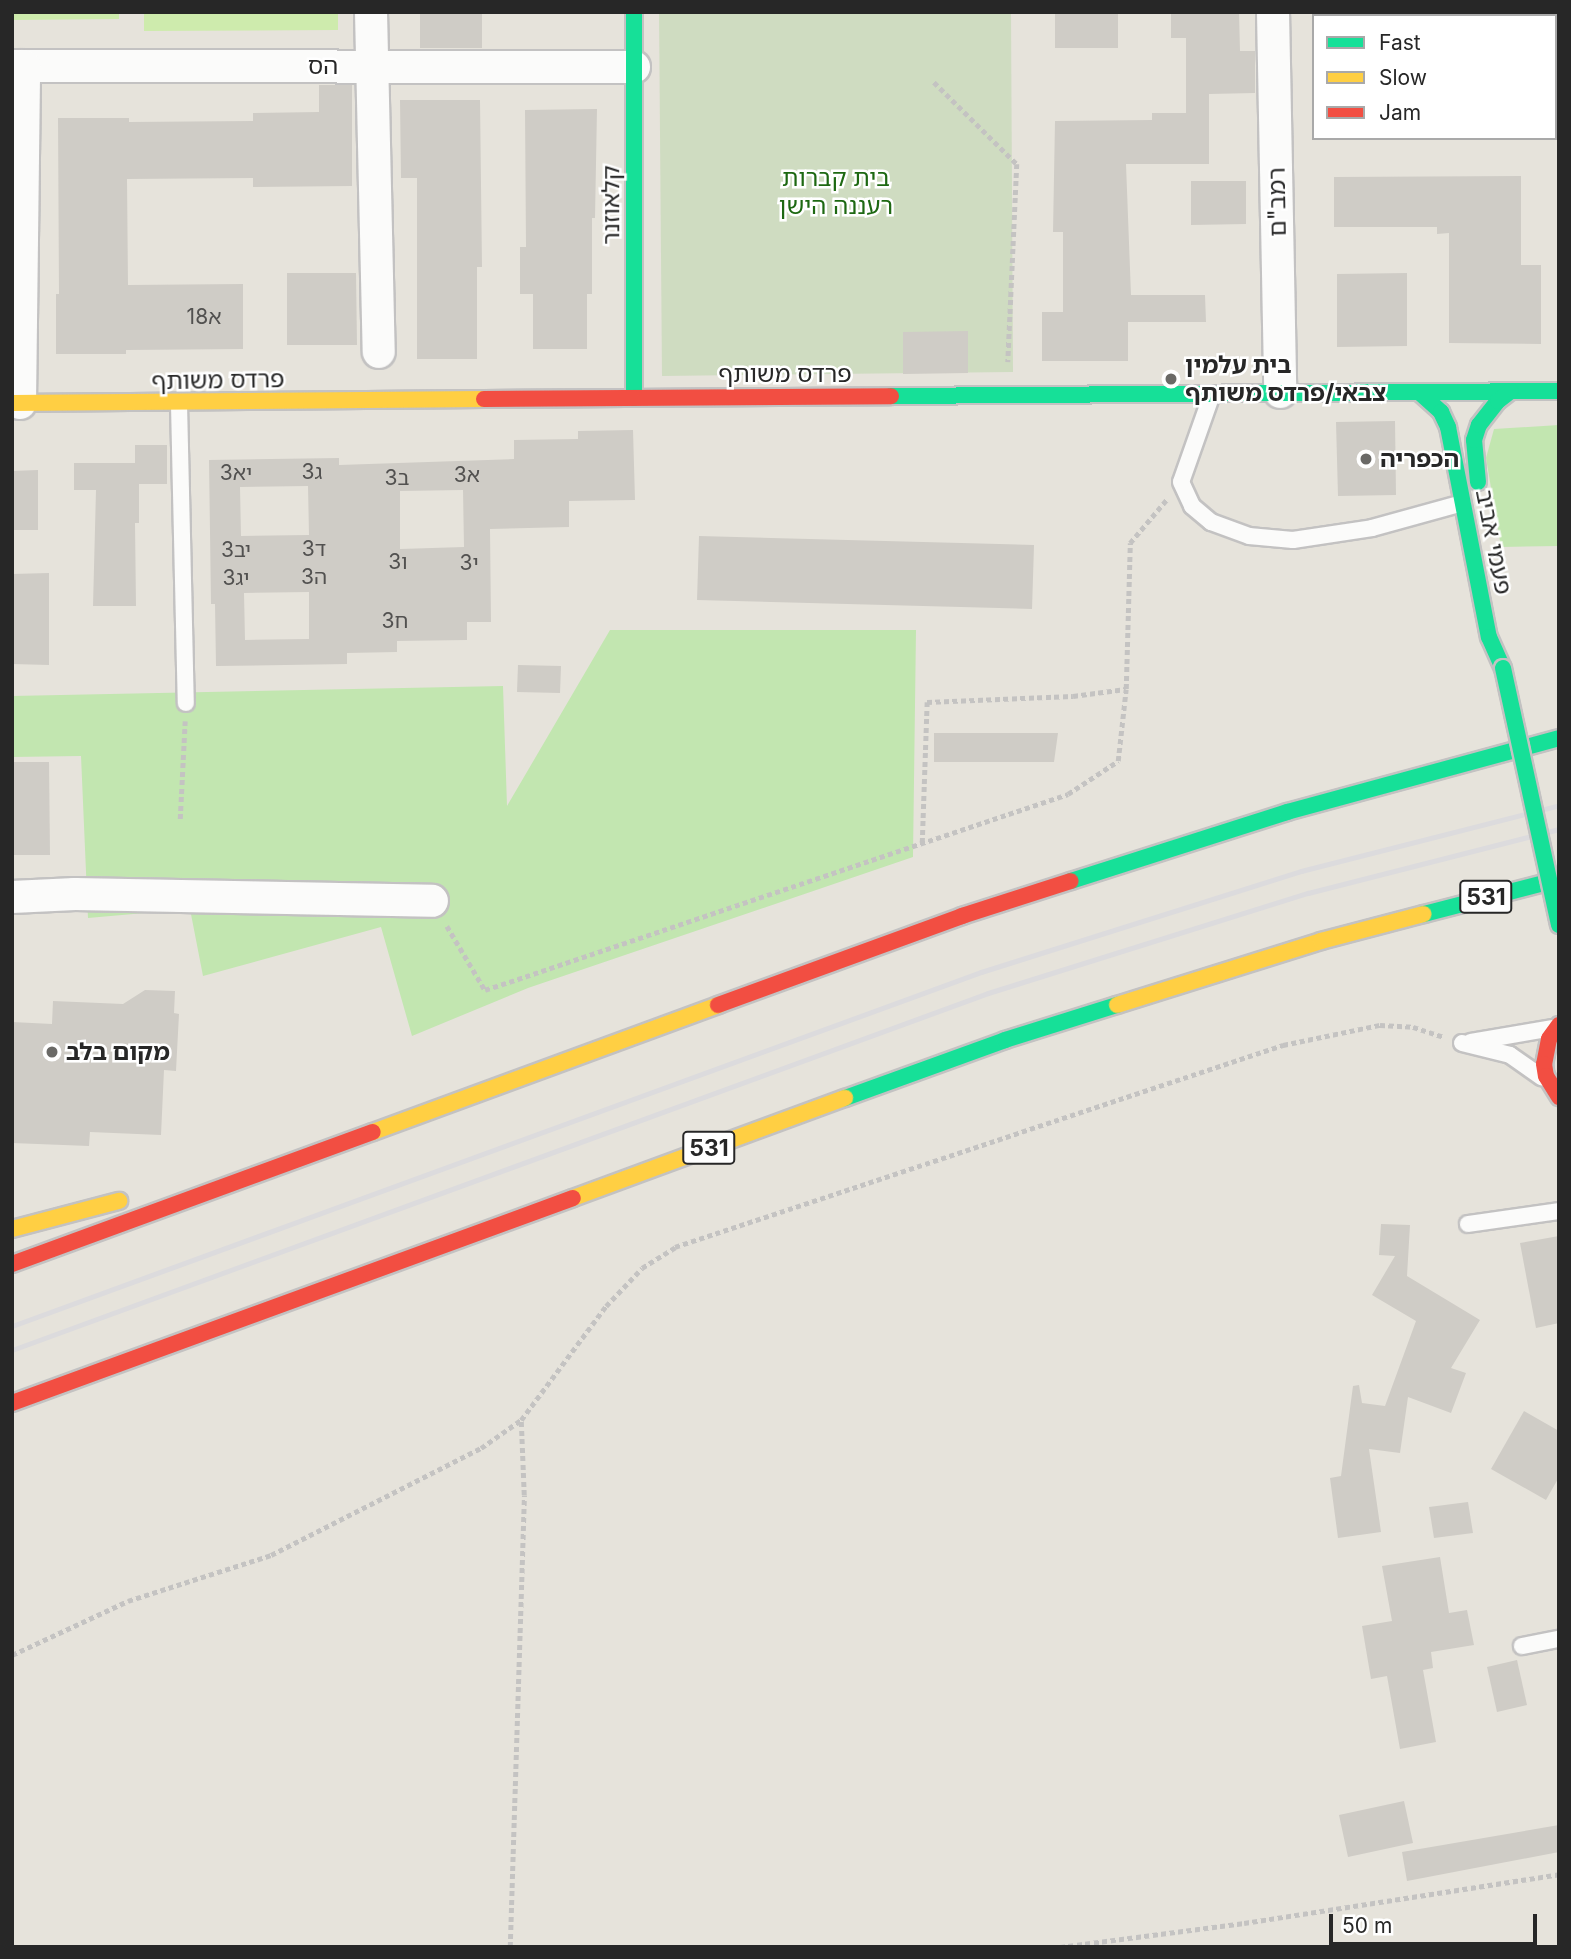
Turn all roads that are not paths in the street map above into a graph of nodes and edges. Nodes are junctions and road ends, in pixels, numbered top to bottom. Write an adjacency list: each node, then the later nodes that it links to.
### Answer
1 (371, 12): 5 (street)
2 (634, 12): 6 (main road, קלאוזנר)
3 (1273, 12): 11 (street, רמב"ם)
4 (18, 66): 5 (street, הס); 14 (street)
5 (372, 66): 6 (street, הס); 7 (street)
6 (634, 67): 13 (main road, קלאוזנר)
7 (379, 352)
8 (1511, 391): 9 (main road, פרדס משותף); 10 (main road, פרדס משותף); 16 (main road, פעמי אביב)
9 (1559, 391)
10 (1419, 392): 11 (main road, פרדס משותף); 17 (main road, פעמי אביב)
11 (1280, 393): 12 (main road, פרדס משותף)
12 (1212, 394): 13 (main road, פרדס משותף); 17 (lane)
13 (634, 398): 15 (main road, פרדס משותף)
14 (16, 403): 15 (main road, פרדס משותף)
15 (179, 404): 20 (lane)
16 (1480, 500)
17 (1463, 503): 19 (main road, פעמי אביב)
18 (1494, 574): 19 (main road, פעמי אביב)
19 (1503, 668): 29 (main road, פעמי אביב, bridge)
20 (186, 703)
21 (1559, 738): 23 (main road)
22 (1559, 745): 23 (main road)
23 (1447, 768): 32 (main road)
24 (1559, 879): 28 (main road, 531)
25 (1559, 890): 28 (main road)
26 (12, 897): 27 (street)
27 (432, 901)
28 (1414, 915): 34 (main road, 531)
29 (1559, 925)
30 (1558, 1026): 31 (main road); 31 (lane)
31 (1555, 1092)
32 (354, 1138): 33 (main road); 39 (main road)
33 (183, 1184)
34 (589, 1192): 40 (main road, 531); 41 (main road)
35 (131, 1198): 38 (main road)
36 (1559, 1211): 37 (lane)
37 (1468, 1224)
38 (12, 1229)
39 (12, 1264)
40 (12, 1403)
41 (12, 1420)
42 (1559, 1639): 43 (lane)
43 (1522, 1646)

